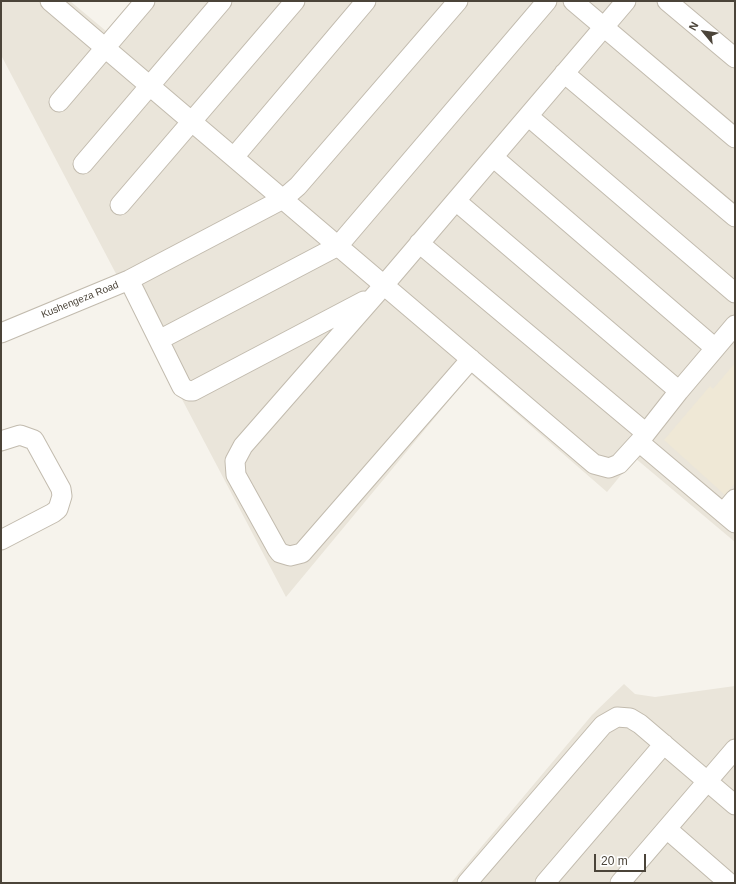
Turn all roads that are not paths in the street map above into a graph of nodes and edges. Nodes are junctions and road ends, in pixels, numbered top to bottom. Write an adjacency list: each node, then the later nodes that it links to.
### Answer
1 (50, 1): 12 (street)
2 (145, 1): 12 (street)
3 (222, 1): 15 (street)
4 (295, 1): 18 (street)
5 (366, 1): 20 (street)
6 (458, 1): 23 (street, Kushengeza Road)
7 (547, 1): 28 (street)
8 (574, 1): 11 (street)
9 (626, 1): 11 (street)
10 (667, 1): 13 (street)
11 (604, 27): 14 (street); 19 (street)
12 (105, 47): 15 (street); 16 (street)
13 (735, 58)
14 (564, 73): 17 (street); 26 (street)
15 (150, 85): 18 (street); 22 (street)
16 (59, 102)
17 (528, 116): 21 (street); 31 (street)
18 (192, 121): 20 (street); 25 (street)
19 (735, 138)
20 (234, 157): 23 (street)
21 (493, 157): 24 (street); 35 (street)
22 (83, 164)
23 (283, 199): 28 (street); 29 (street, Kushengeza Road)
24 (456, 200): 27 (street); 37 (street)
25 (120, 206)
26 (735, 217)
27 (420, 243): 30 (street); 38 (street)
28 (338, 246): 30 (street); 34 (street)
29 (129, 280): 33 (street, Kushengeza Road); 34 (street)
30 (378, 290): 34 (street); 36 (street); 36 (street)
31 (735, 293)
32 (735, 325): 35 (street)
33 (1, 333)
34 (159, 340)
35 (715, 348): 37 (street)
36 (471, 359): 38 (street)
37 (679, 391): 38 (street)
38 (643, 438): 40 (street)
39 (1, 441): 41 (street)
40 (731, 512)
41 (1, 540)
42 (664, 744): 44 (street); 48 (street); 49 (street)
43 (735, 749): 44 (street)
44 (707, 782): 45 (street); 46 (street)
45 (735, 805)
46 (667, 829): 47 (street); 50 (street)
47 (630, 880)
48 (467, 883)
49 (545, 883)
50 (729, 883)

